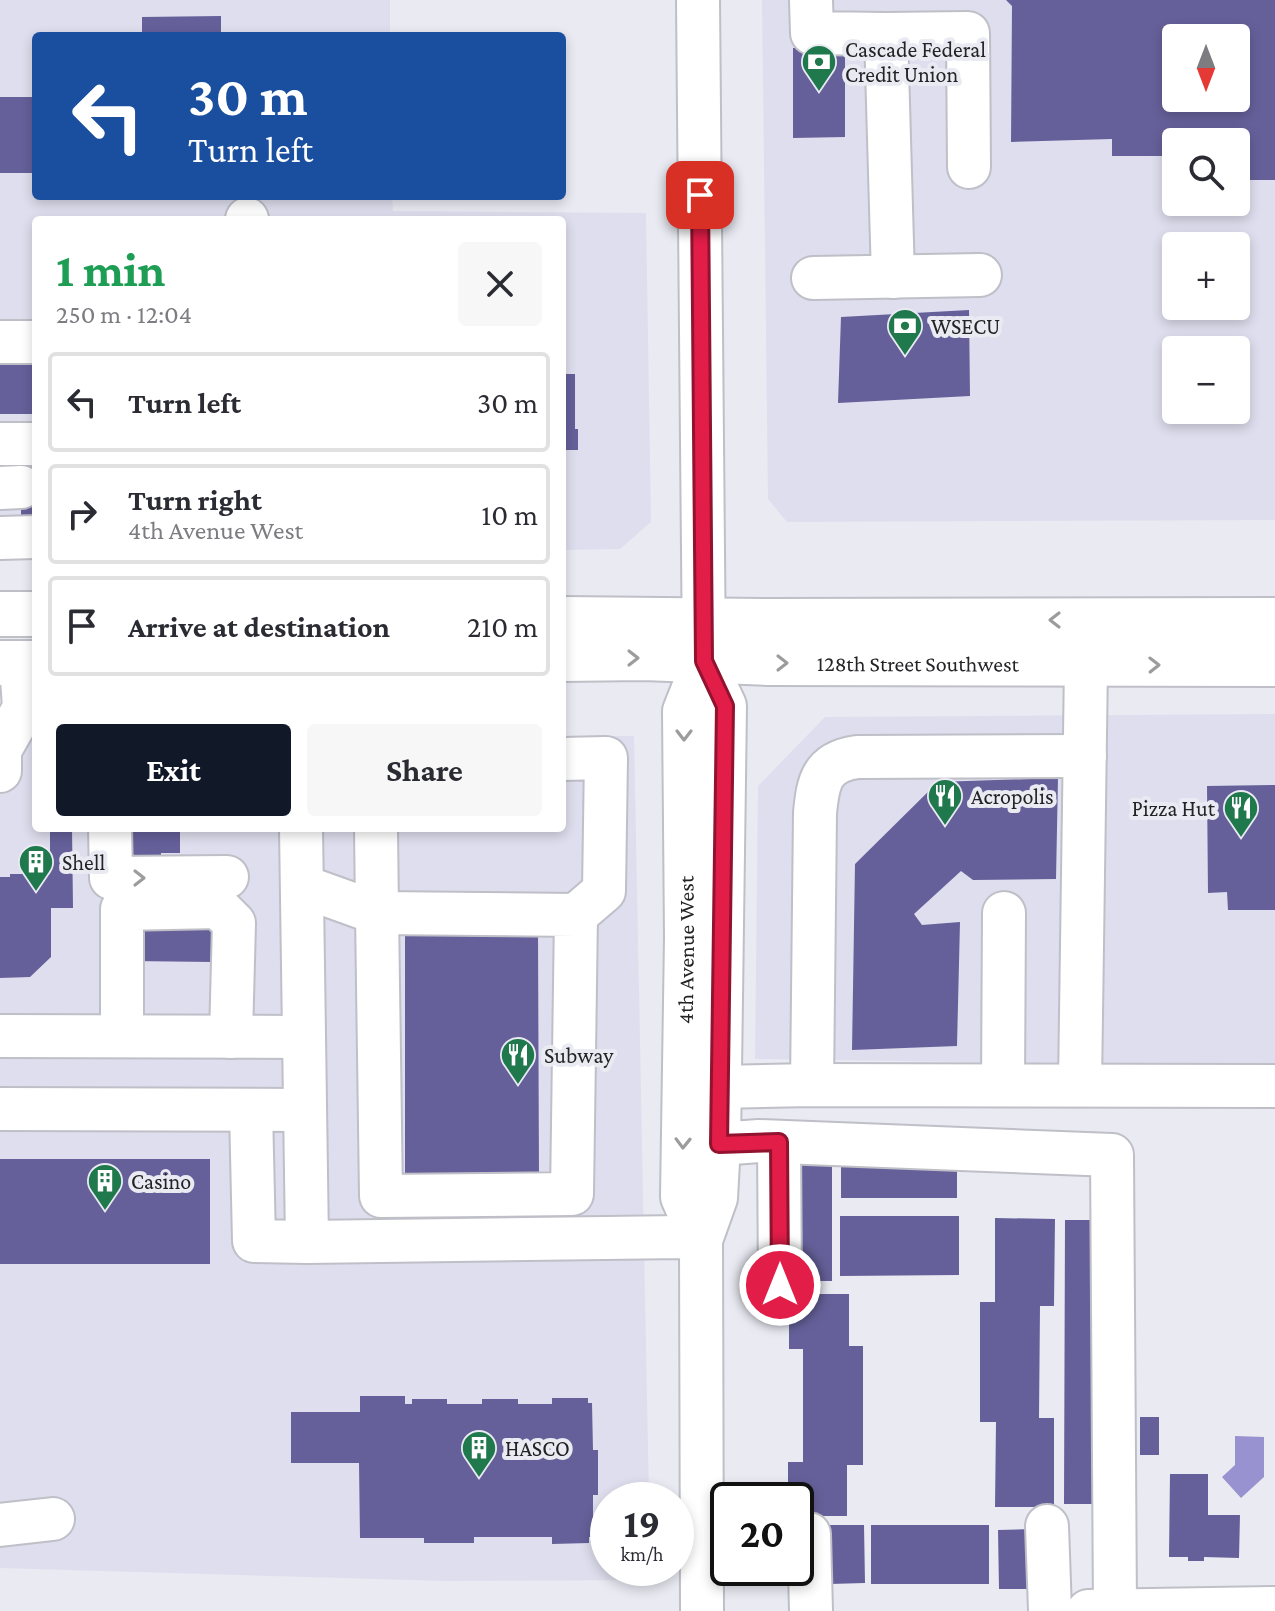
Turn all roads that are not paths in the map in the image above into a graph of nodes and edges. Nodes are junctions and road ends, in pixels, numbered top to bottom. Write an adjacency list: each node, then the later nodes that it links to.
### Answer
1 (698, 0): 18 (street, 4th Avenue West)
2 (811, 0): 3 (street)
3 (886, 34): 4 (street); 6 (street)
4 (969, 167)
5 (980, 275): 6 (street)
6 (893, 277): 7 (street)
7 (813, 278)
8 (0, 342): 9 (street)
9 (32, 342)
10 (0, 444): 11 (street)
11 (32, 444)
12 (32, 537): 13 (street)
13 (0, 538)
14 (0, 614): 15 (main road)
15 (32, 614)
16 (566, 620): 18 (main road, 128th Street Southwest)
17 (1275, 620): 18 (main road, 128th Street Southwest, one-way to 18)
18 (703, 640): 19 (main road, 128th Street Southwest, one-way to 18); 22 (main road, 128th Street Southwest, one-way to 22); 42 (street, 4th Avenue West); 48 (street, 4th Avenue West, one-way to 48)
19 (566, 659)
20 (19, 663): 25 (street)
21 (1275, 664): 22 (main road, 128th Street Southwest, one-way to 21)
22 (1086, 665): 23 (street)
23 (1085, 756): 38 (street); 40 (street)
24 (566, 759): 33 (street)
25 (0, 771)
26 (110, 832): 29 (street, one-way to 29)
27 (301, 832): 30 (street)
28 (376, 832): 31 (street)
29 (227, 877)
30 (302, 886): 31 (street); 37 (street)
31 (377, 913): 33 (street); 33 (street)
32 (1004, 913): 39 (street)
33 (576, 915)
34 (0, 1036): 35 (street)
35 (122, 1036): 36 (street); 36 (street)
36 (231, 1037): 37 (street)
37 (303, 1037): 45 (street)
38 (812, 1085): 39 (street); 42 (street)
39 (1003, 1085): 40 (street)
40 (1080, 1085): 41 (street)
41 (1275, 1086)
42 (719, 1087): 47 (street, 4th Avenue West)
43 (0, 1109): 44 (street)
44 (251, 1110): 45 (street); 49 (street)
45 (304, 1110): 49 (street)
46 (779, 1142): 47 (street); 50 (street); 56 (street)
47 (719, 1144): 48 (street, 4th Avenue West)
48 (701, 1240): 49 (street); 57 (street, 4th Avenue West)
49 (307, 1242)
50 (780, 1285)
51 (53, 1519): 52 (street)
52 (0, 1525)
53 (1047, 1526): 59 (street)
54 (810, 1586): 58 (street)
55 (1265, 1609): 56 (street)
56 (1115, 1610): 60 (street)
57 (702, 1611)
58 (811, 1611)
59 (1050, 1611)
60 (1088, 1611)

